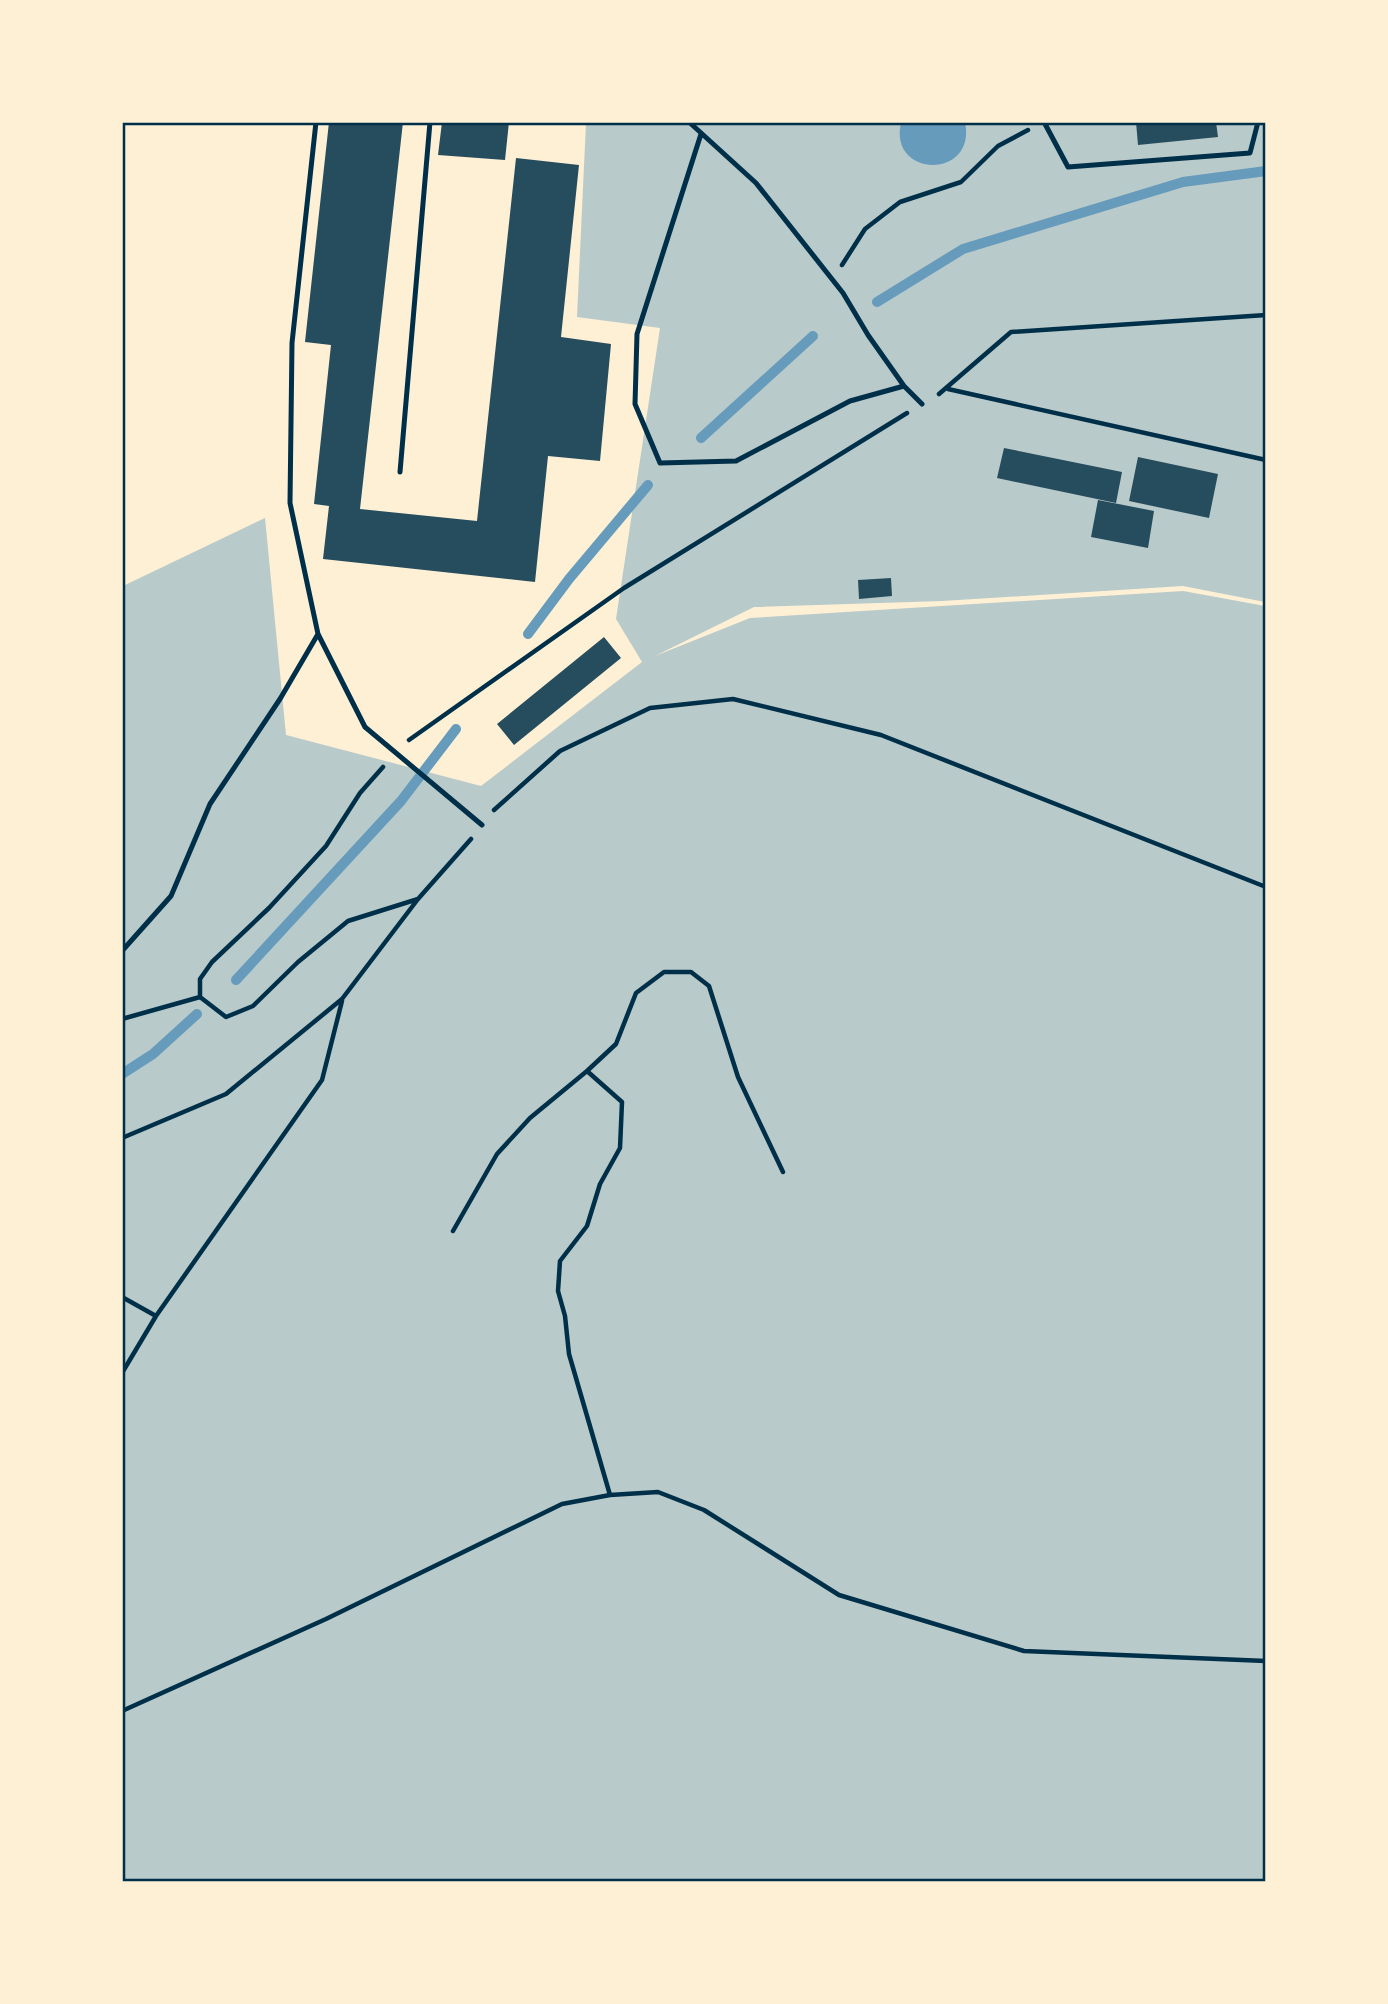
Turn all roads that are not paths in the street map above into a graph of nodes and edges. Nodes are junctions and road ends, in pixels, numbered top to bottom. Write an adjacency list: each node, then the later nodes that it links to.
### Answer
1 (316, 122): 10 (lane)
2 (430, 122): 9 (lane)
3 (689, 122): 6 (lane)
4 (1045, 122): 5 (lane)
5 (1258, 122)
6 (701, 134): 7 (lane); 7 (lane)
7 (904, 386): 8 (lane)
8 (922, 404)
9 (400, 472)
10 (318, 634): 11 (lane); 12 (lane)
11 (482, 825)
12 (122, 951)

